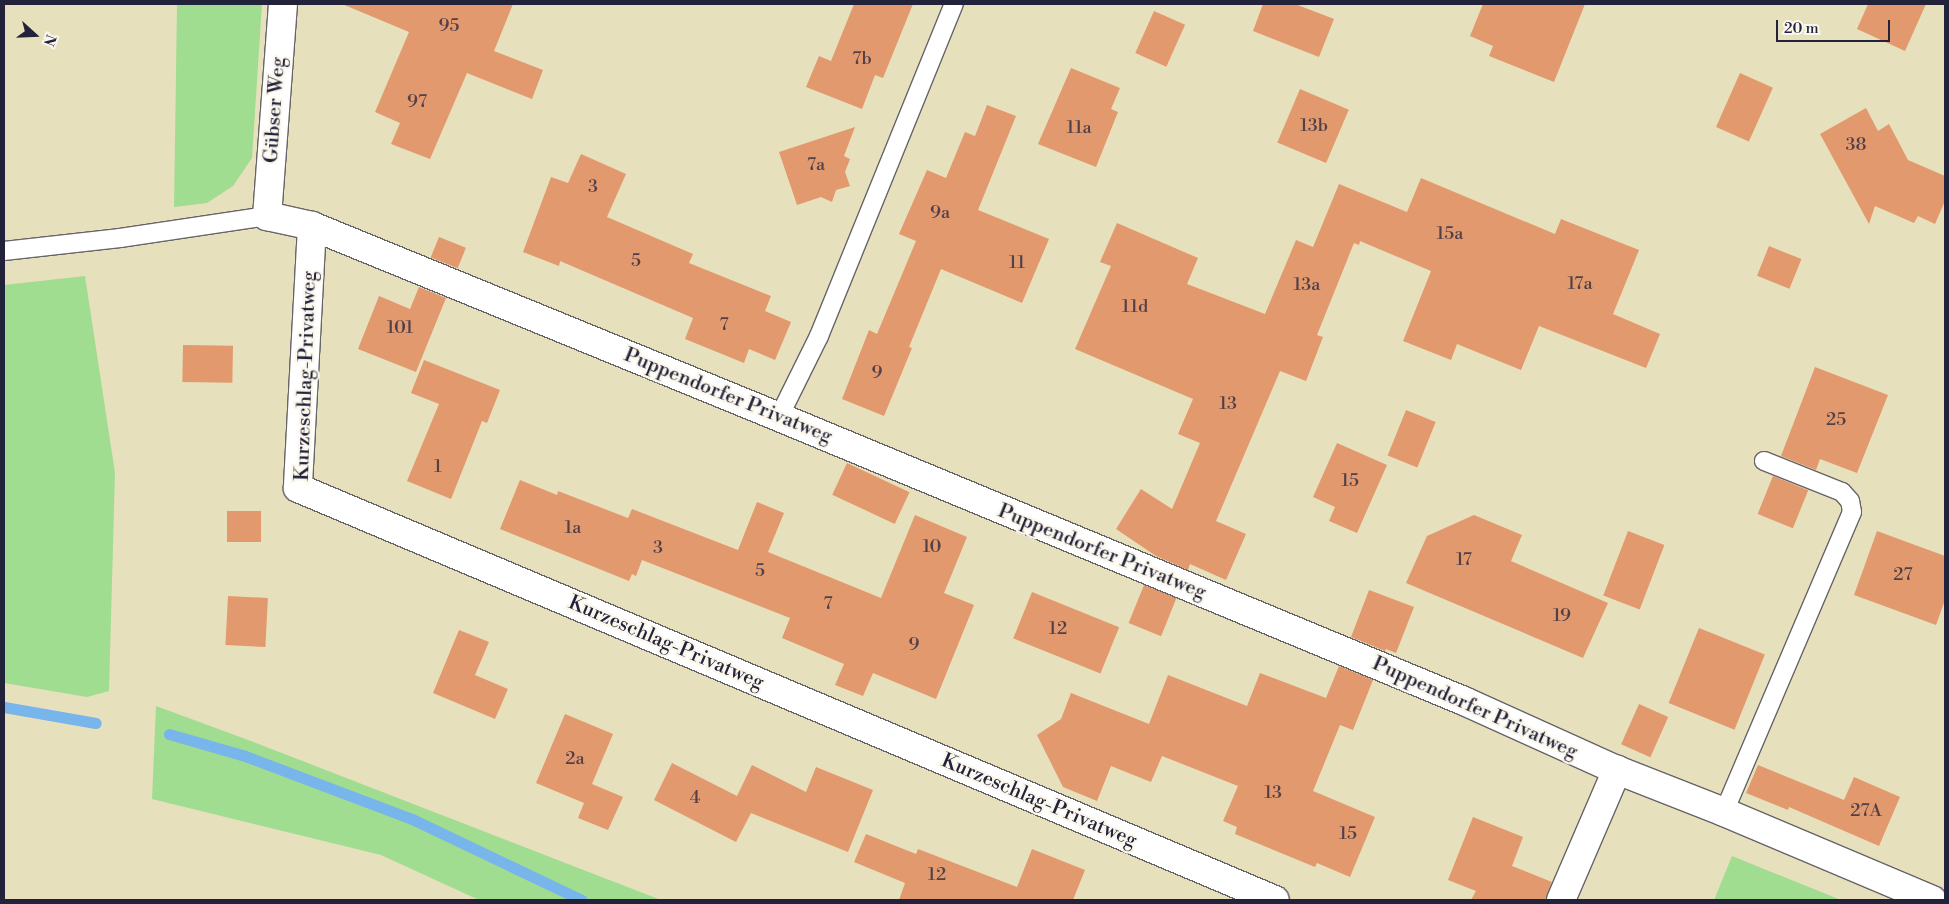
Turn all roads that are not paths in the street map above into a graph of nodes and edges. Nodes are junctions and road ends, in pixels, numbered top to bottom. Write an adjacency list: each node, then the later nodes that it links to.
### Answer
1 (283, 4): 3 (street, Gübser Weg)
2 (954, 4): 6 (lane)
3 (267, 216): 4 (street, Puppendorfer Privatweg); 5 (lane)
4 (312, 226): 6 (street, Puppendorfer Privatweg); 10 (street, Kurzeschlag-Privatweg)
5 (4, 251)
6 (778, 416): 8 (street, Puppendorfer Privatweg)
7 (1764, 461): 9 (lane)
8 (1616, 770): 9 (street, Puppendorfer Privatweg); 11 (street)
9 (1724, 812): 12 (street, Puppendorfer Privatweg)
10 (1275, 900)
11 (1561, 900)
12 (1932, 900)

